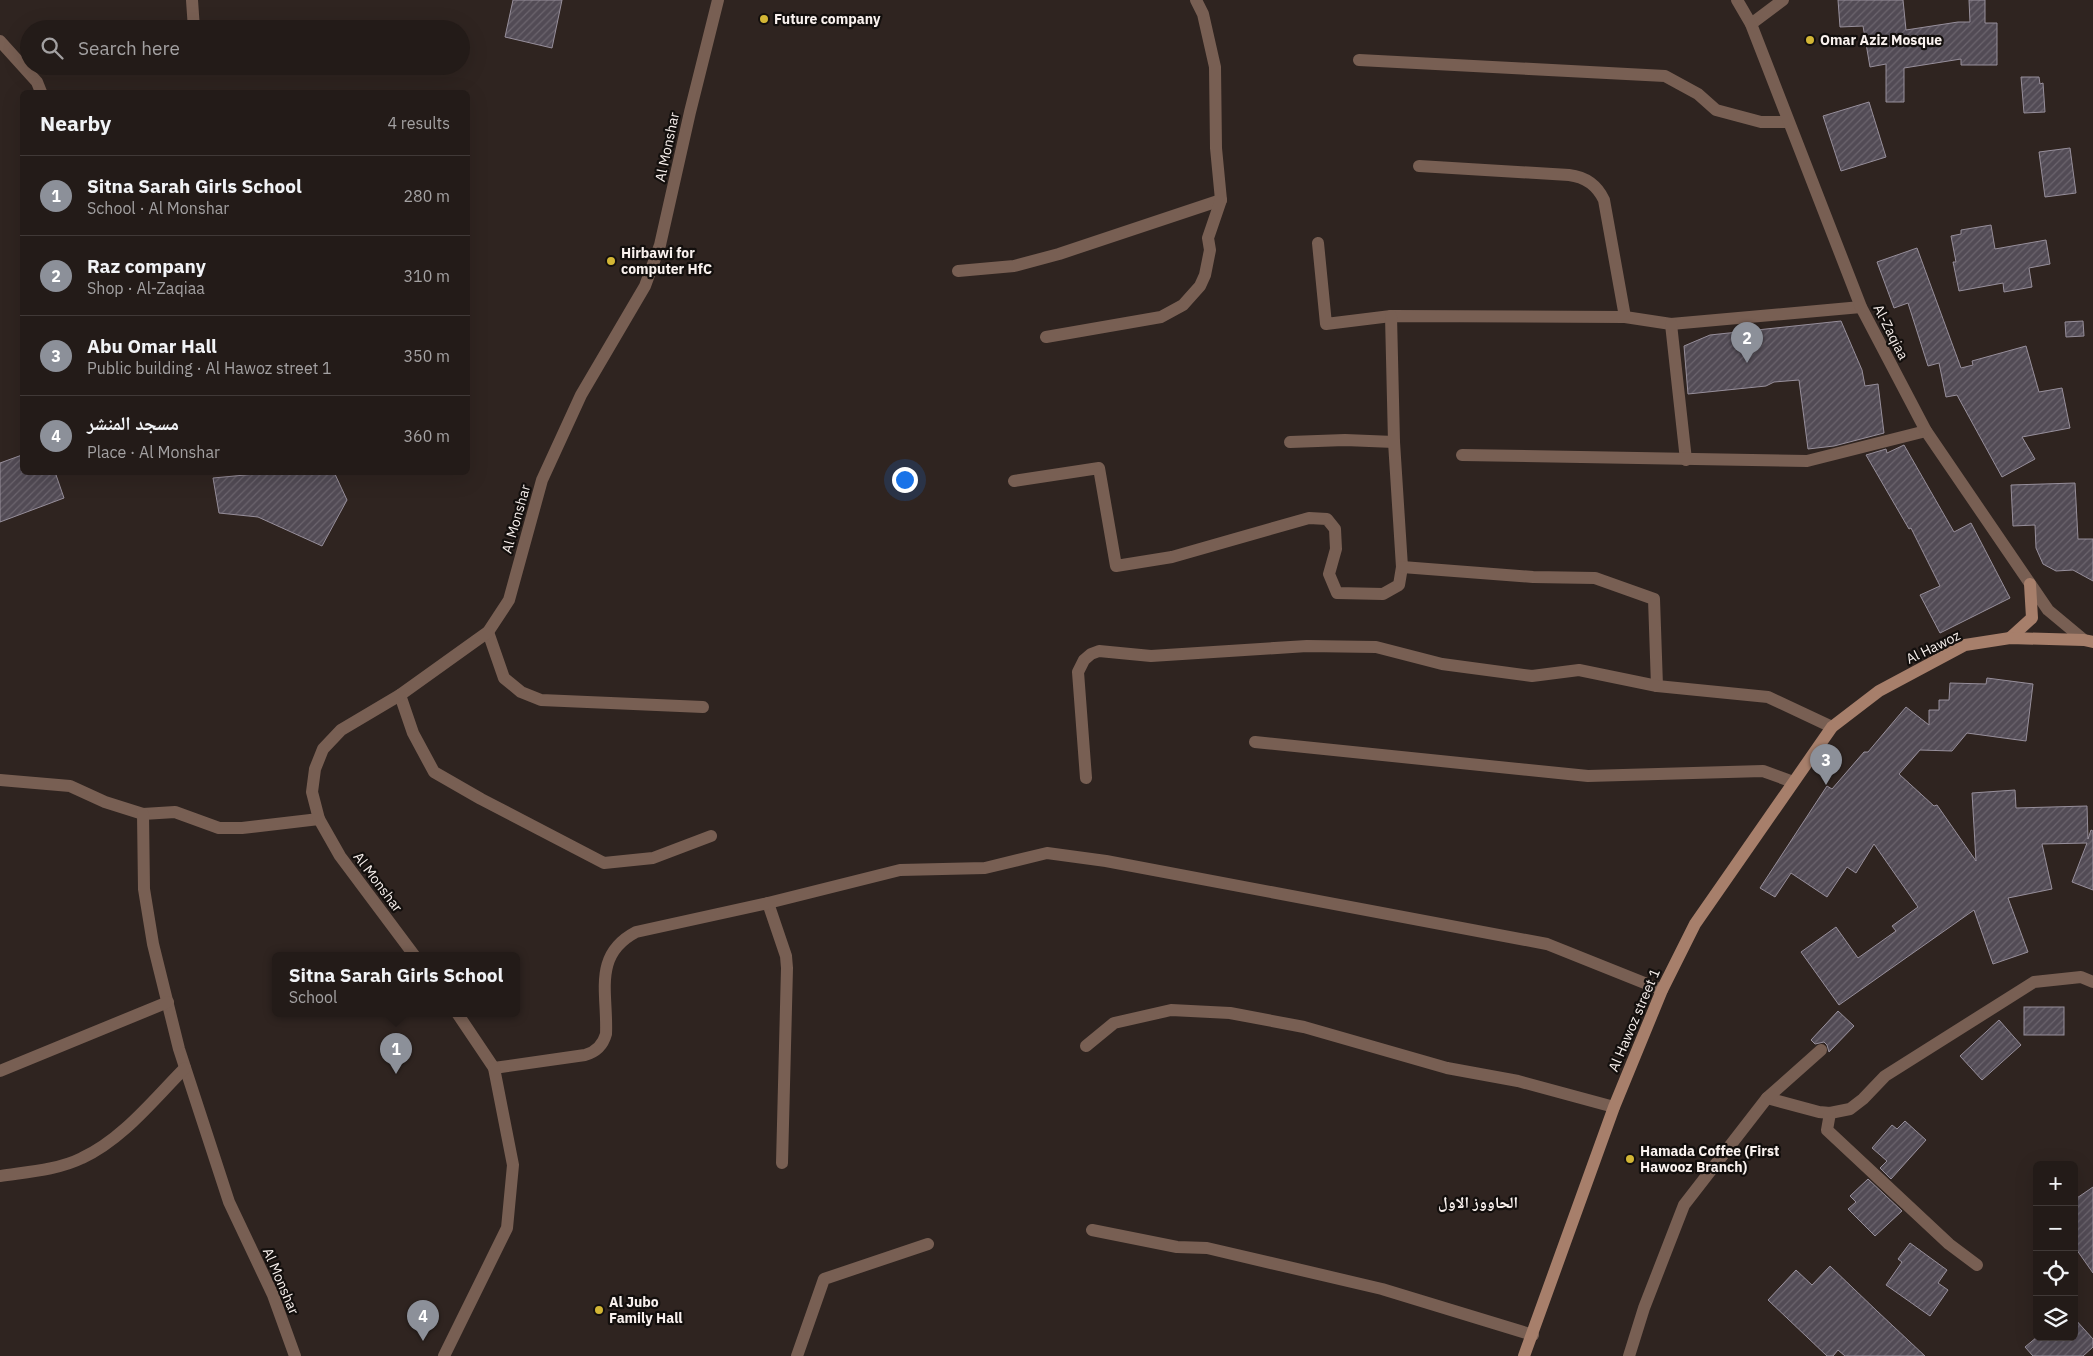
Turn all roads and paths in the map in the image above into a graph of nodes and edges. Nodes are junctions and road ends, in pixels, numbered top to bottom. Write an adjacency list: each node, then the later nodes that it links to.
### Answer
1 (192, 0): 6 (street)
2 (718, 0): 31 (street, Al Monshar)
3 (1196, 0): 15 (street)
4 (1737, 0): 7 (street, Al-Zaqiaa)
5 (1783, 0): 7 (street)
6 (193, 20)
7 (1750, 24): 13 (street, Al-Zaqiaa)
8 (0, 41): 10 (street)
9 (1358, 60): 13 (street)
10 (20, 63)
11 (31, 75): 12 (street)
12 (40, 90)
13 (1788, 122): 18 (street, Al-Zaqiaa)
14 (1419, 166): 20 (street)
15 (1221, 200): 17 (street); 22 (street)
16 (1318, 243): 19 (street)
17 (958, 271)
18 (1861, 307): 21 (street); 23 (street, Al-Zaqiaa)
19 (1391, 316): 20 (street); 25 (street)
20 (1625, 317): 21 (street)
21 (1671, 324): 27 (street)
22 (1046, 336)
23 (1926, 431): 27 (street); 30 (street, Al-Zaqiaa)
24 (1290, 442): 25 (street)
25 (1394, 442): 29 (street)
26 (1462, 455): 27 (street)
27 (1686, 460)
28 (1014, 481): 29 (street)
29 (1402, 567): 34 (street)
30 (2030, 584): 32 (main road); 33 (street, Al-Zaqiaa)
31 (488, 632): 35 (street, Al Monshar); 36 (street)
32 (2010, 638): 33 (main road, Al Hawoz); 37 (main road, Al Hawoz)
33 (2090, 640)
34 (1657, 686): 37 (street); 39 (street)
35 (400, 695): 43 (street, Al Monshar); 44 (street)
36 (703, 707)
37 (1832, 727): 41 (main road, Al Hawoz street 1)
38 (1255, 742): 41 (street)
39 (1086, 778)
40 (0, 780): 42 (street)
41 (1794, 782): 48 (main road, Al Hawoz street 1)
42 (142, 814): 43 (street); 49 (street, Al Monshar)
43 (319, 819): 46 (street, Al Monshar)
44 (711, 836)
45 (768, 903): 48 (street); 54 (street); 59 (street)
46 (412, 952)
47 (2093, 982): 58 (street)
48 (1662, 990): 57 (main road, Al Hawoz street 1)
49 (168, 1002): 53 (street, Al Monshar); 55 (street)
50 (460, 1017): 54 (street)
51 (1086, 1046): 57 (street)
52 (1821, 1050): 56 (street)
53 (185, 1068): 60 (street); 65 (street, Al Monshar)
54 (494, 1068): 66 (street)
55 (0, 1071)
56 (1767, 1098): 58 (street); 69 (street)
57 (1614, 1107): 64 (main road, Al Hawoz street 1)
58 (1830, 1113): 63 (street)
59 (782, 1163)
60 (0, 1176)
61 (1092, 1230): 64 (street)
62 (928, 1244): 67 (street)
63 (1977, 1265)
64 (1532, 1335): 68 (main road, Al Hawoz street 1)
65 (295, 1356)
66 (444, 1356)
67 (797, 1356)
68 (1524, 1356)
69 (1629, 1356)

